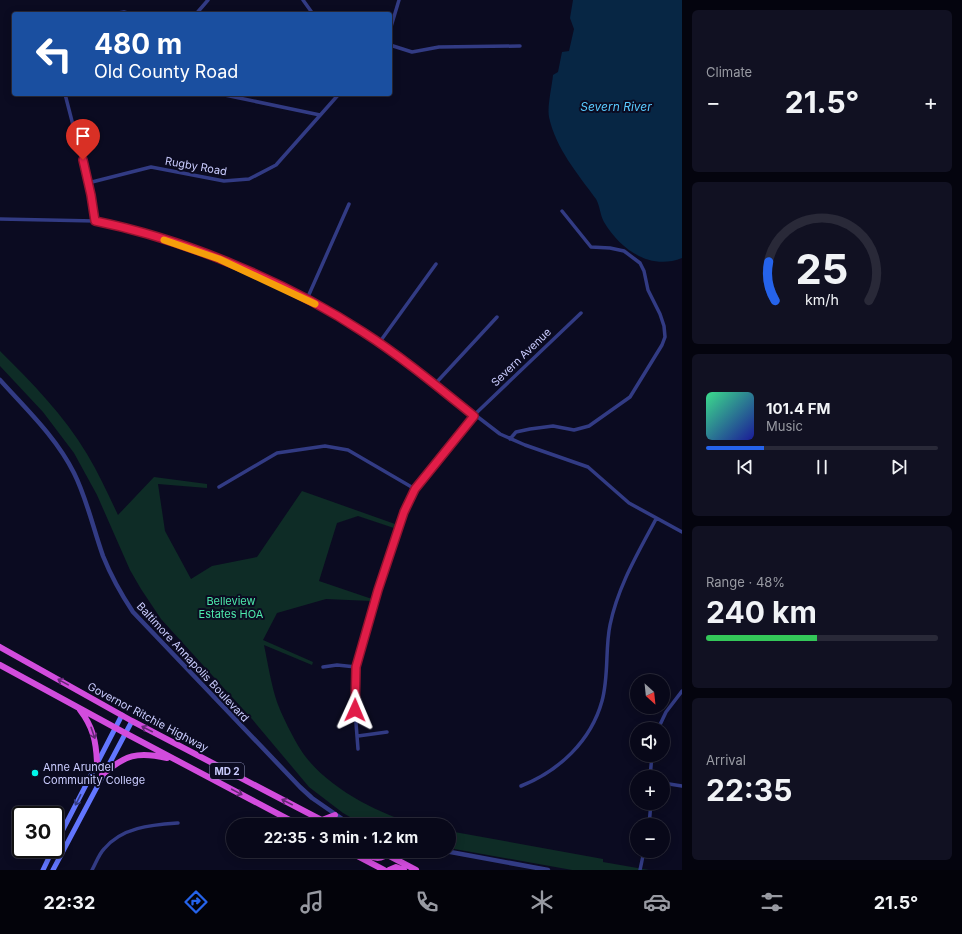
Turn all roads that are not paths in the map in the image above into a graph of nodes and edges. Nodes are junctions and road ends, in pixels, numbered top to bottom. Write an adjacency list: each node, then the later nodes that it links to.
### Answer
1 (208, 0): 4 (street)
2 (303, 0): 5 (street)
3 (399, 0): 6 (street)
4 (198, 12)
5 (312, 12)
6 (392, 23)
7 (520, 46): 8 (street)
8 (392, 47)
9 (66, 96): 13 (street)
10 (230, 96): 12 (street)
11 (337, 96): 12 (street, Rugby Road)
12 (320, 115): 13 (street, Rugby Road)
13 (88, 182): 17 (street)
14 (349, 204): 19 (street)
15 (562, 211): 26 (street)
16 (0, 219): 17 (street)
17 (95, 221): 19 (street)
18 (436, 264): 22 (street)
19 (307, 299): 22 (street)
20 (581, 313): 25 (street, Severn Avenue)
21 (497, 317): 24 (street)
22 (379, 343): 24 (street)
23 (0, 380): 51 (street, Baltimore Annapolis Boulevard)
24 (435, 384): 25 (street)
25 (474, 416): 26 (street); 28 (street, Severn Avenue)
26 (510, 439): 29 (street)
27 (218, 487): 28 (street)
28 (415, 489): 34 (street, Severn Avenue)
29 (656, 519): 30 (street); 49 (street)
30 (682, 532)
31 (0, 647): 37 (highway, Governor Ritchie Highway / MD 2, one-way to 31)
32 (0, 665): 36 (highway, MD 2)
33 (323, 667): 34 (street)
34 (356, 667): 43 (street, Severn Avenue)
35 (682, 691): 39 (street)
36 (78, 707): 40 (highway, MD 2); 46 (highway, one-way to 46)
37 (122, 715): 38 (highway, Governor Ritchie Highway / MD 2); 40 (main road)
38 (132, 721): 42 (main road); 53 (highway, Governor Ritchie Highway / MD 2, one-way to 38)
39 (661, 722)
40 (115, 728): 42 (highway, MD 2); 46 (main road)
41 (387, 732): 43 (street)
42 (125, 734): 45 (highway, MD 2); 47 (main road)
43 (358, 736): 44 (street, Severn Avenue)
44 (358, 749)
45 (177, 761): 47 (highway); 52 (highway, MD 2, one-way to 52)
46 (97, 762): 57 (main road, one-way to 57)
47 (102, 775): 64 (main road)
48 (670, 784): 50 (street)
49 (521, 786)
50 (682, 786)
51 (335, 815): 54 (highway); 55 (street, Baltimore Annapolis Boulevard)
52 (285, 818)
53 (318, 818)
54 (327, 818)
55 (340, 818)
56 (178, 823): 65 (street)
57 (64, 827)
58 (456, 853): 70 (street)
59 (49, 858): 63 (main road)
60 (361, 858): 66 (highway)
61 (397, 858): 69 (highway)
62 (643, 858): 71 (street)
63 (43, 870)
64 (53, 870)
65 (92, 870)
66 (384, 870)
67 (389, 870): 68 (highway)
68 (404, 870)
69 (416, 870)
70 (548, 870)
71 (640, 870)

